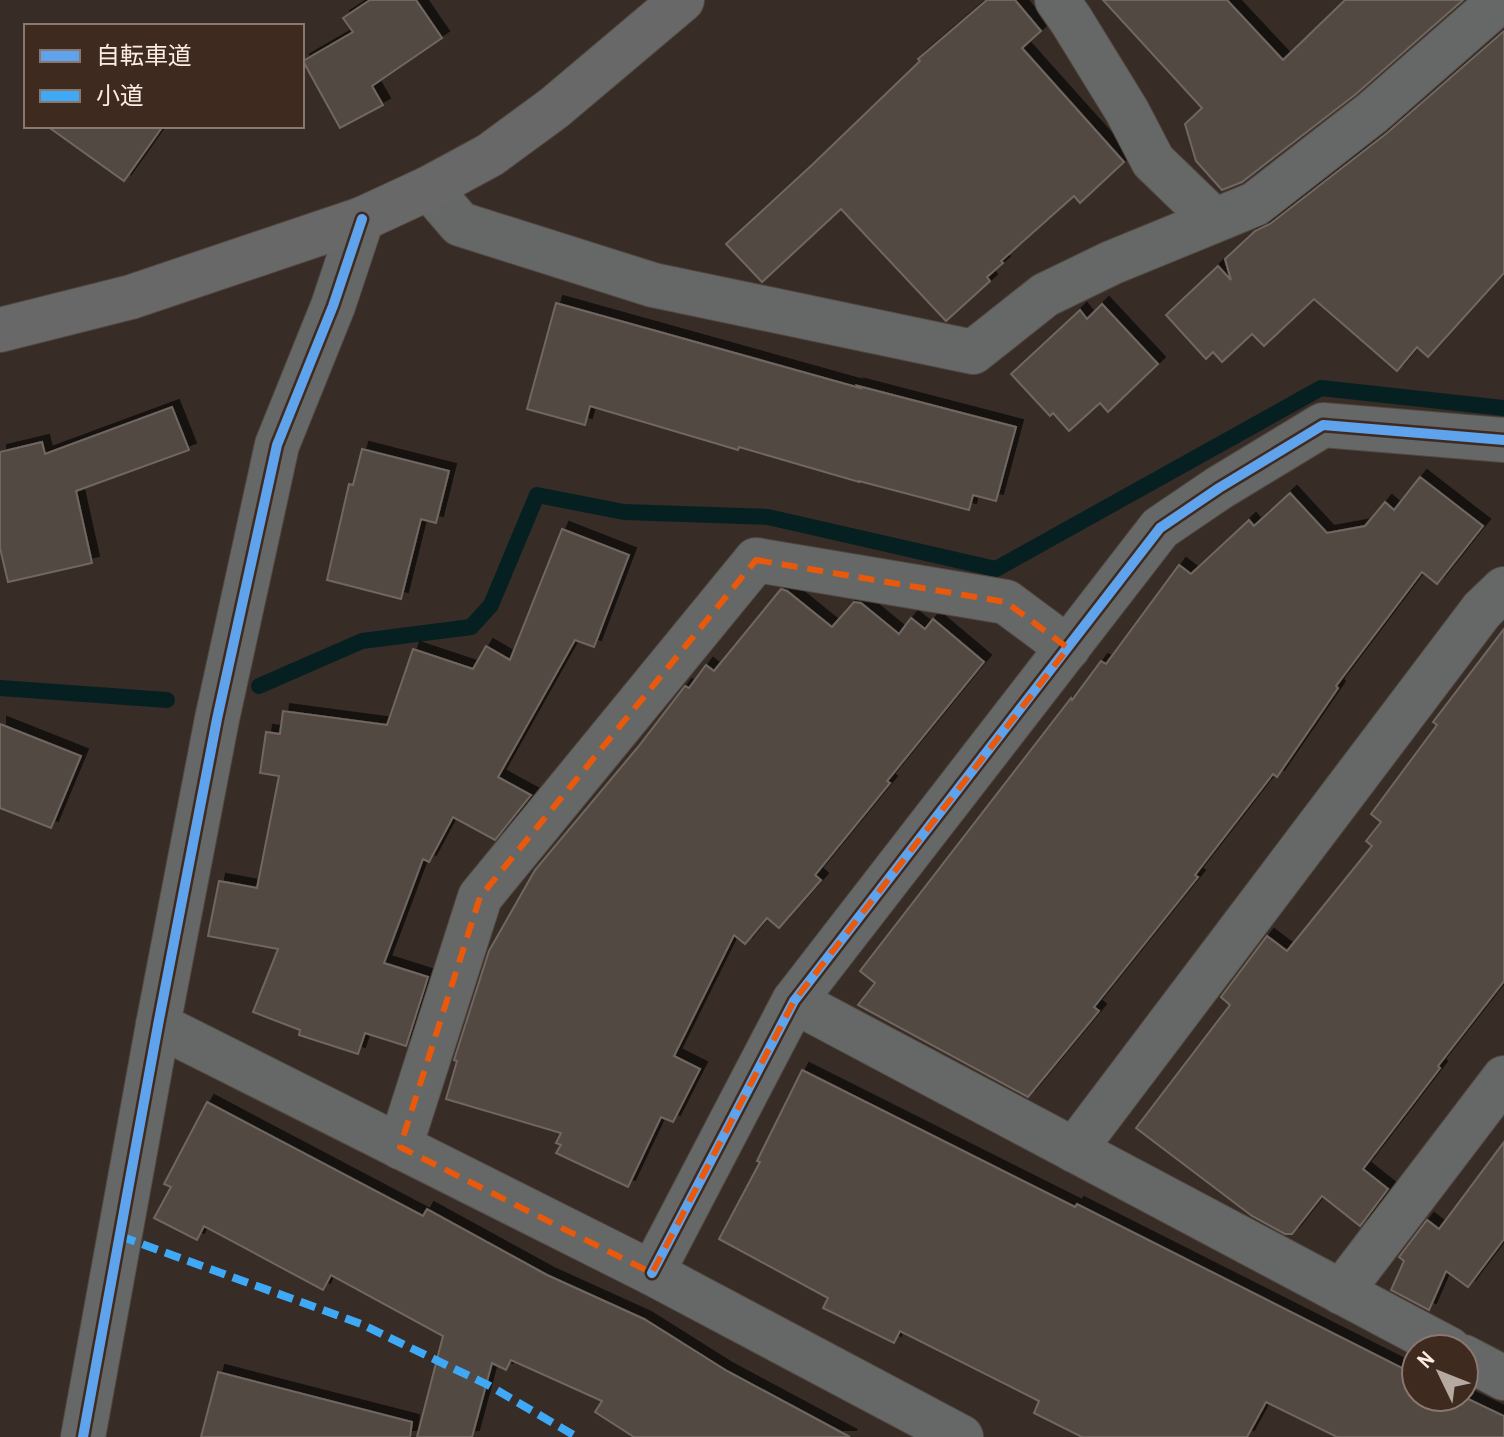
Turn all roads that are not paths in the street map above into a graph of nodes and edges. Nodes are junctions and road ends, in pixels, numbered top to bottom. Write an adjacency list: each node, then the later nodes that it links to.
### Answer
1 (682, 0): 4 (street)
2 (1057, 0): 6 (street)
3 (1501, 0): 6 (street)
4 (429, 188): 5 (street); 6 (street)
5 (362, 219): 7 (street); 12 (street)
6 (1214, 220)
7 (0, 330)
8 (1504, 440): 10 (street)
9 (1504, 589): 15 (street)
10 (1068, 648): 11 (street); 14 (street)
11 (794, 1001): 15 (street); 16 (street)
12 (158, 1025): 14 (street); 21 (street)
13 (1504, 1078): 17 (street)
14 (400, 1147): 16 (street)
15 (1074, 1150): 17 (street)
16 (652, 1273): 22 (street)
17 (1341, 1292): 18 (street)
18 (1419, 1333)
19 (1480, 1365): 20 (street)
20 (1504, 1378)
21 (83, 1437)
22 (961, 1437)

